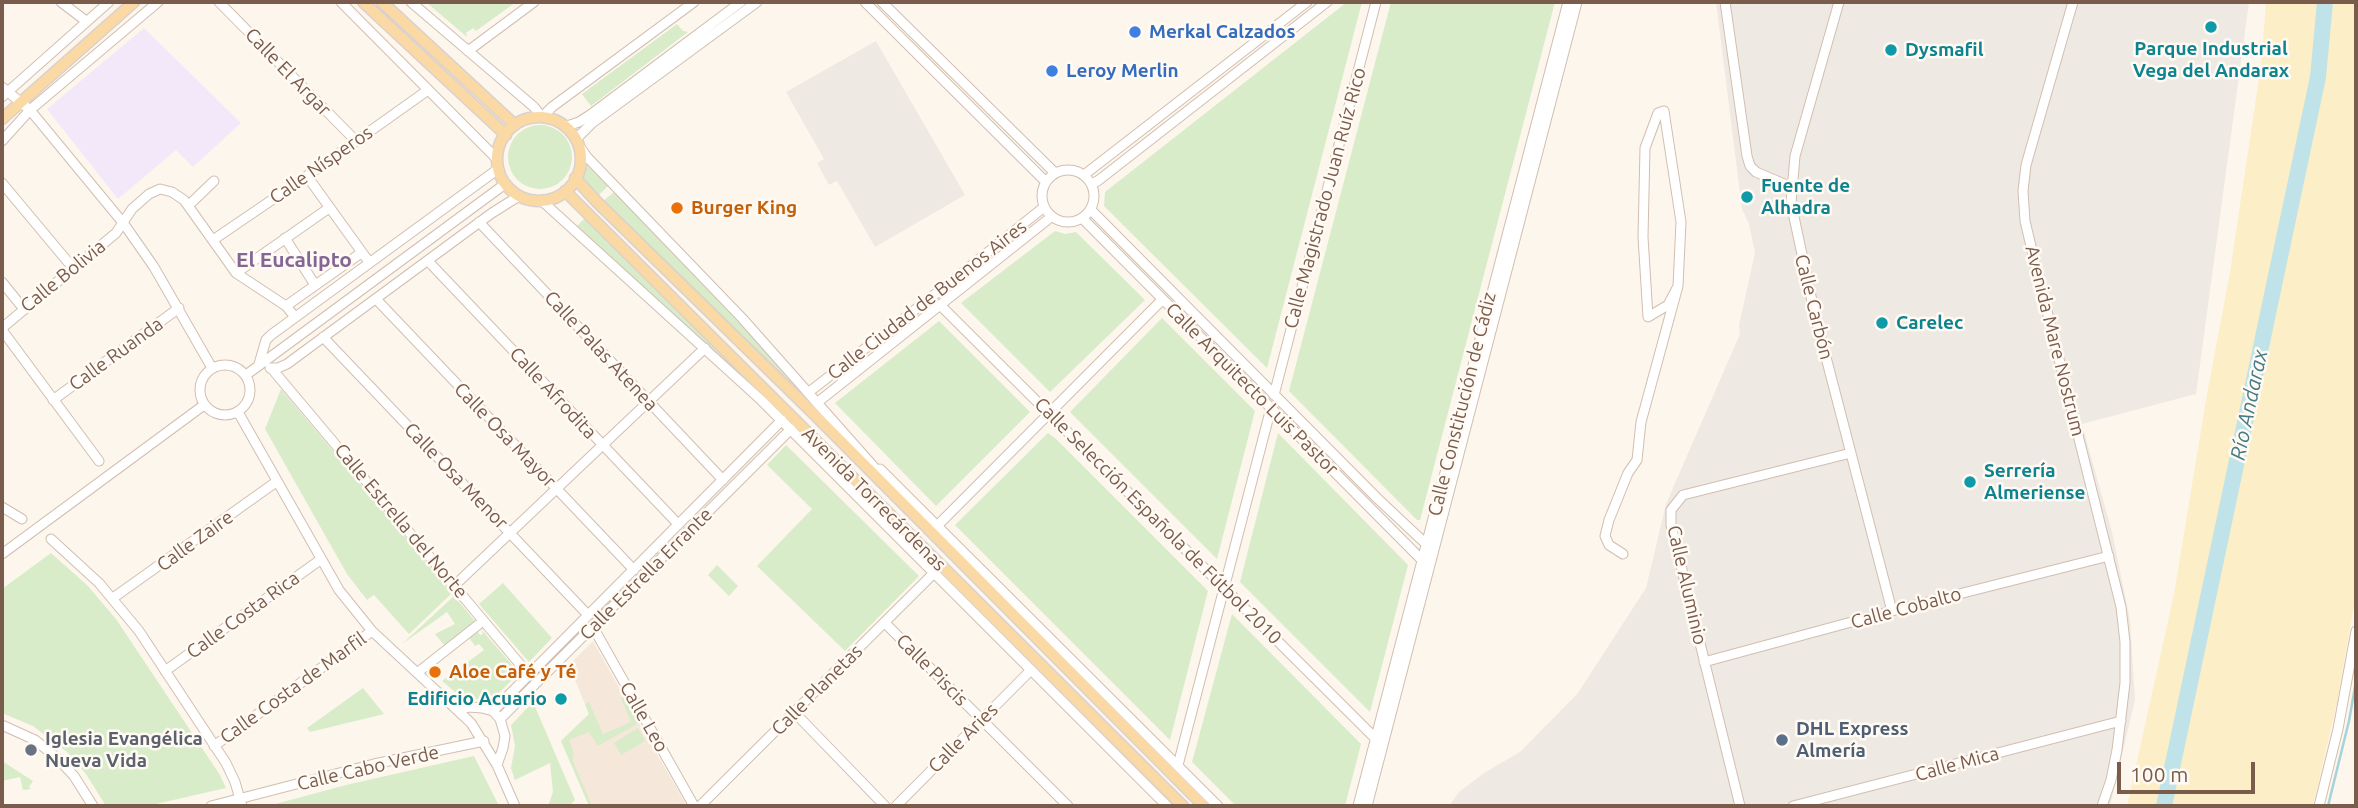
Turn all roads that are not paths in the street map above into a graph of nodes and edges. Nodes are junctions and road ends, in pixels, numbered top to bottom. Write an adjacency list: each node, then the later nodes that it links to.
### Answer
1 (61, 2): 24 (street)
2 (109, 2): 24 (street)
3 (134, 2): 28 (main road)
4 (158, 2): 29 (street)
5 (219, 2): 36 (street, Calle El Argar)
6 (341, 2): 26 (street)
7 (363, 2): 34 (main road)
8 (382, 2): 32 (main road)
9 (411, 2): 25 (street)
10 (534, 2): 25 (street)
11 (694, 2): 30 (street)
12 (741, 2): 33 (street)
13 (757, 2): 37 (street)
14 (865, 2): 44 (street)
15 (882, 2): 39 (street)
16 (1307, 2): 40 (street)
17 (1327, 2): 47 (street)
18 (1376, 2): 87 (street, Calle Magistrado Juan Ruíz Rico)
19 (1568, 2): 113 (street, Calle Constitución de Cádiz)
20 (1577, 2): 160 (street, Calle Constitución de Cádiz)
21 (1725, 2): 48 (street)
22 (1839, 2): 48 (street, Calle Carbón)
23 (2073, 2): 116 (street, Avenida Mare Nostrum)
24 (86, 21): 27 (street)
25 (468, 51): 30 (street)
26 (428, 90): 36 (street, Calle Nísperos); 38 (street)
27 (4, 92): 28 (street)
28 (20, 101): 29 (street); 31 (main road)
29 (30, 110): 35 (street); 59 (street)
30 (540, 117): 32 (main road); 33 (main road)
31 (2, 119)
32 (515, 125): 34 (main road)
33 (567, 126): 37 (main road)
34 (506, 135): 38 (main road)
35 (2, 141)
36 (358, 141): 41 (street, Calle Nísperos)
37 (578, 142): 42 (main road); 86 (street, Avenida Torrecárdenas)
38 (498, 164): 46 (main road); 64 (street)
39 (1055, 173): 40 (street); 44 (street)
40 (1084, 175): 47 (street)
41 (307, 176): 54 (street); 61 (street, Calle Nísperos)
42 (575, 178): 49 (main road); 109 (main road, Avenida Torrecárdenas)
43 (214, 181): 52 (street)
44 (1046, 182): 53 (street, Calle Ciudad de Buenos Aires)
45 (2, 183): 65 (street)
46 (505, 184): 50 (main road); 82 (street)
47 (1092, 184): 55 (street)
48 (1791, 187): 100 (street, Calle Carbón)
49 (565, 191): 51 (main road); 156 (main road, Avenida Torrecárdenas)
50 (519, 196): 51 (main road); 58 (street)
51 (542, 201): 81 (street, Avenida Torrecárdenas)
52 (188, 205): 59 (street, Calle Bolivia); 61 (street)
53 (1044, 206): 56 (street, Calle Ciudad de Buenos Aires); 86 (street, Calle Ciudad de Buenos Aires)
54 (330, 208): 60 (street); 62 (street)
55 (1091, 210): 57 (street); 87 (street, Calle Arquitecto Luis Pastor)
56 (1051, 217): 57 (street, Calle Ciudad de Buenos Aires); 72 (street, Calle Ciudad de Buenos Aires)
57 (1083, 219): 71 (street, Calle Arquitecto Luis Pastor)
58 (479, 222): 63 (street); 89 (street, Calle Palas Atenea)
59 (124, 224): 65 (street, Calle Bolivia); 74 (street)
60 (285, 239): 66 (street); 68 (street)
61 (213, 240): 66 (street)
62 (361, 253): 64 (street); 68 (street)
63 (428, 261): 70 (street); 99 (street, Calle Afrodita)
64 (369, 262): 76 (street)
65 (73, 268): 75 (street, Calle Bolivia)
66 (236, 273): 73 (street)
67 (2, 282): 75 (street)
68 (315, 285): 73 (street)
69 (1678, 286): 69 (street); 115 (street)
70 (376, 299): 78 (street); 105 (street, Calle Osa Mayor)
71 (1162, 300): 92 (street, Calle Arquitecto Luis Pastor); 94 (street)
72 (940, 305): 90 (street, Calle Ciudad de Buenos Aires); 94 (street, Calle Selección Española de Fútbol 2010)
73 (286, 306): 76 (street)
74 (179, 308): 83 (street); 88 (street, Calle Ruanda)
75 (23, 309): 77 (street, Calle Bolivia)
76 (295, 317): 82 (street)
77 (2, 329): 80 (street)
78 (323, 337): 84 (street); 111 (street, Calle Osa Menor)
79 (2, 345): 80 (street)
80 (14, 347): 88 (street)
81 (705, 348): 89 (street); 95 (street, Avenida Torrecárdenas)
82 (259, 365): 84 (street); 85 (street)
83 (212, 368): 85 (street); 91 (street)
84 (272, 369): 121 (street, Calle Estrella del Norte)
85 (246, 374): 93 (street)
86 (809, 392): 90 (street, Avenida Torrecárdenas)
87 (1274, 395): 113 (street, Calle Arquitecto Luis Pastor)
88 (53, 400): 102 (street)
89 (647, 401): 99 (street); 103 (street, Calle Palas Atenea)
90 (818, 402): 101 (street, Avenida Torrecárdenas)
91 (204, 405): 93 (street); 114 (street)
92 (1270, 408): 117 (street, Calle Arquitecto Luis Pastor); 122 (street)
93 (238, 412): 104 (street)
94 (1049, 412): 110 (street); 122 (street, Calle Selección Española de Fútbol 2010)
95 (782, 420): 96 (street, Avenida Torrecárdenas); 97 (street, Calle Estrella Errante)
96 (790, 429): 98 (street, Calle Estrella Errante); 120 (street, Avenida Torrecárdenas)
97 (767, 435): 98 (street); 103 (street, Calle Estrella Errante)
98 (776, 443): 128 (street, Calle Estrella Errante)
99 (603, 445): 105 (street); 108 (street, Calle Afrodita)
100 (1851, 453): 124 (street, Calle Carbón); 131 (street, Calle Aluminio)
101 (863, 454): 109 (street, Avenida Torrecárdenas); 110 (street, Avenida Torrecárdenas)
102 (99, 461)
103 (723, 480): 108 (street, Calle Estrella Errante)
104 (276, 482): 118 (street); 123 (street, Calle Zaire)
105 (556, 488): 111 (street); 119 (street, Calle Osa Mayor)
106 (2, 507): 107 (street)
107 (22, 519)
108 (678, 524): 119 (street, Calle Estrella Errante)
109 (923, 524): 157 (main road, Avenida Torrecárdenas)
110 (938, 525): 146 (street, Avenida Torrecárdenas)
111 (510, 533): 121 (street); 125 (street, Calle Osa Menor)
112 (51, 539): 123 (street)
113 (1426, 544): 117 (street, Calle Constitución de Cádiz)
114 (2, 554)
115 (1623, 554)
116 (2109, 556): 124 (street, Calle Cobalto); 140 (street, Avenida Mare Nostrum)
117 (1421, 559): 142 (street, Calle Constitución de Cádiz)
118 (320, 560): 129 (street); 133 (street, Calle Costa Rica)
119 (634, 570): 125 (street, Calle Estrella Errante)
120 (934, 573): 126 (street, Calle Planetas); 132 (street, Avenida Torrecárdenas)
121 (455, 585): 135 (street, Calle Estrella del Norte)
122 (1224, 586): 142 (street, Calle Selección Española de Fútbol 2010); 146 (street)
123 (113, 598): 133 (street)
124 (1892, 611): 131 (street, Calle Cobalto)
125 (588, 615): 135 (street, Calle Estrella Errante)
126 (885, 623): 137 (street, Calle Planetas); 139 (street, Calle Piscis)
127 (478, 625): 134 (street)
128 (593, 627): 138 (street, Calle Estrella Errante); 152 (street, Calle Leo)
129 (372, 631): 134 (street); 144 (street, Calle Costa de Marfil)
130 (2356, 631): 164 (street)
131 (1704, 662): 161 (street, Calle Aluminio)
132 (1031, 670): 139 (street, Calle Aries); 148 (street, Avenida Torrecárdenas)
133 (165, 671): 144 (street)
134 (417, 673): 136 (street)
135 (529, 675): 138 (street, Calle Estrella Errante)
136 (459, 710): 138 (street); 143 (street)
137 (795, 713): 152 (street, Calle Planetas); 153 (street)
138 (497, 715): 145 (street)
139 (982, 720): 154 (street, Calle Aries); 155 (street, Calle Piscis)
140 (2121, 721): 162 (street, Calle Mica); 163 (street, Avenida Mare Nostrum)
141 (2, 725): 149 (street)
142 (1375, 738): 159 (street, Calle Constitución de Cádiz)
143 (484, 741): 145 (street); 147 (street, Calle Cabo Verde)
144 (215, 746): 147 (street)
145 (497, 765): 151 (street)
146 (1178, 765): 158 (street, Avenida Torrecárdenas)
147 (241, 803): 150 (street, Calle Cabo Verde)
148 (1160, 804)
149 (93, 806)
150 (211, 806)
151 (514, 806)
152 (697, 806)
153 (886, 806)
154 (895, 806)
155 (1068, 806)
156 (1183, 806)
157 (1204, 806)
158 (1218, 806)
159 (1358, 806)
160 (1367, 806)
161 (1740, 806)
162 (1793, 806)
163 (2102, 806)
164 (2319, 806)

